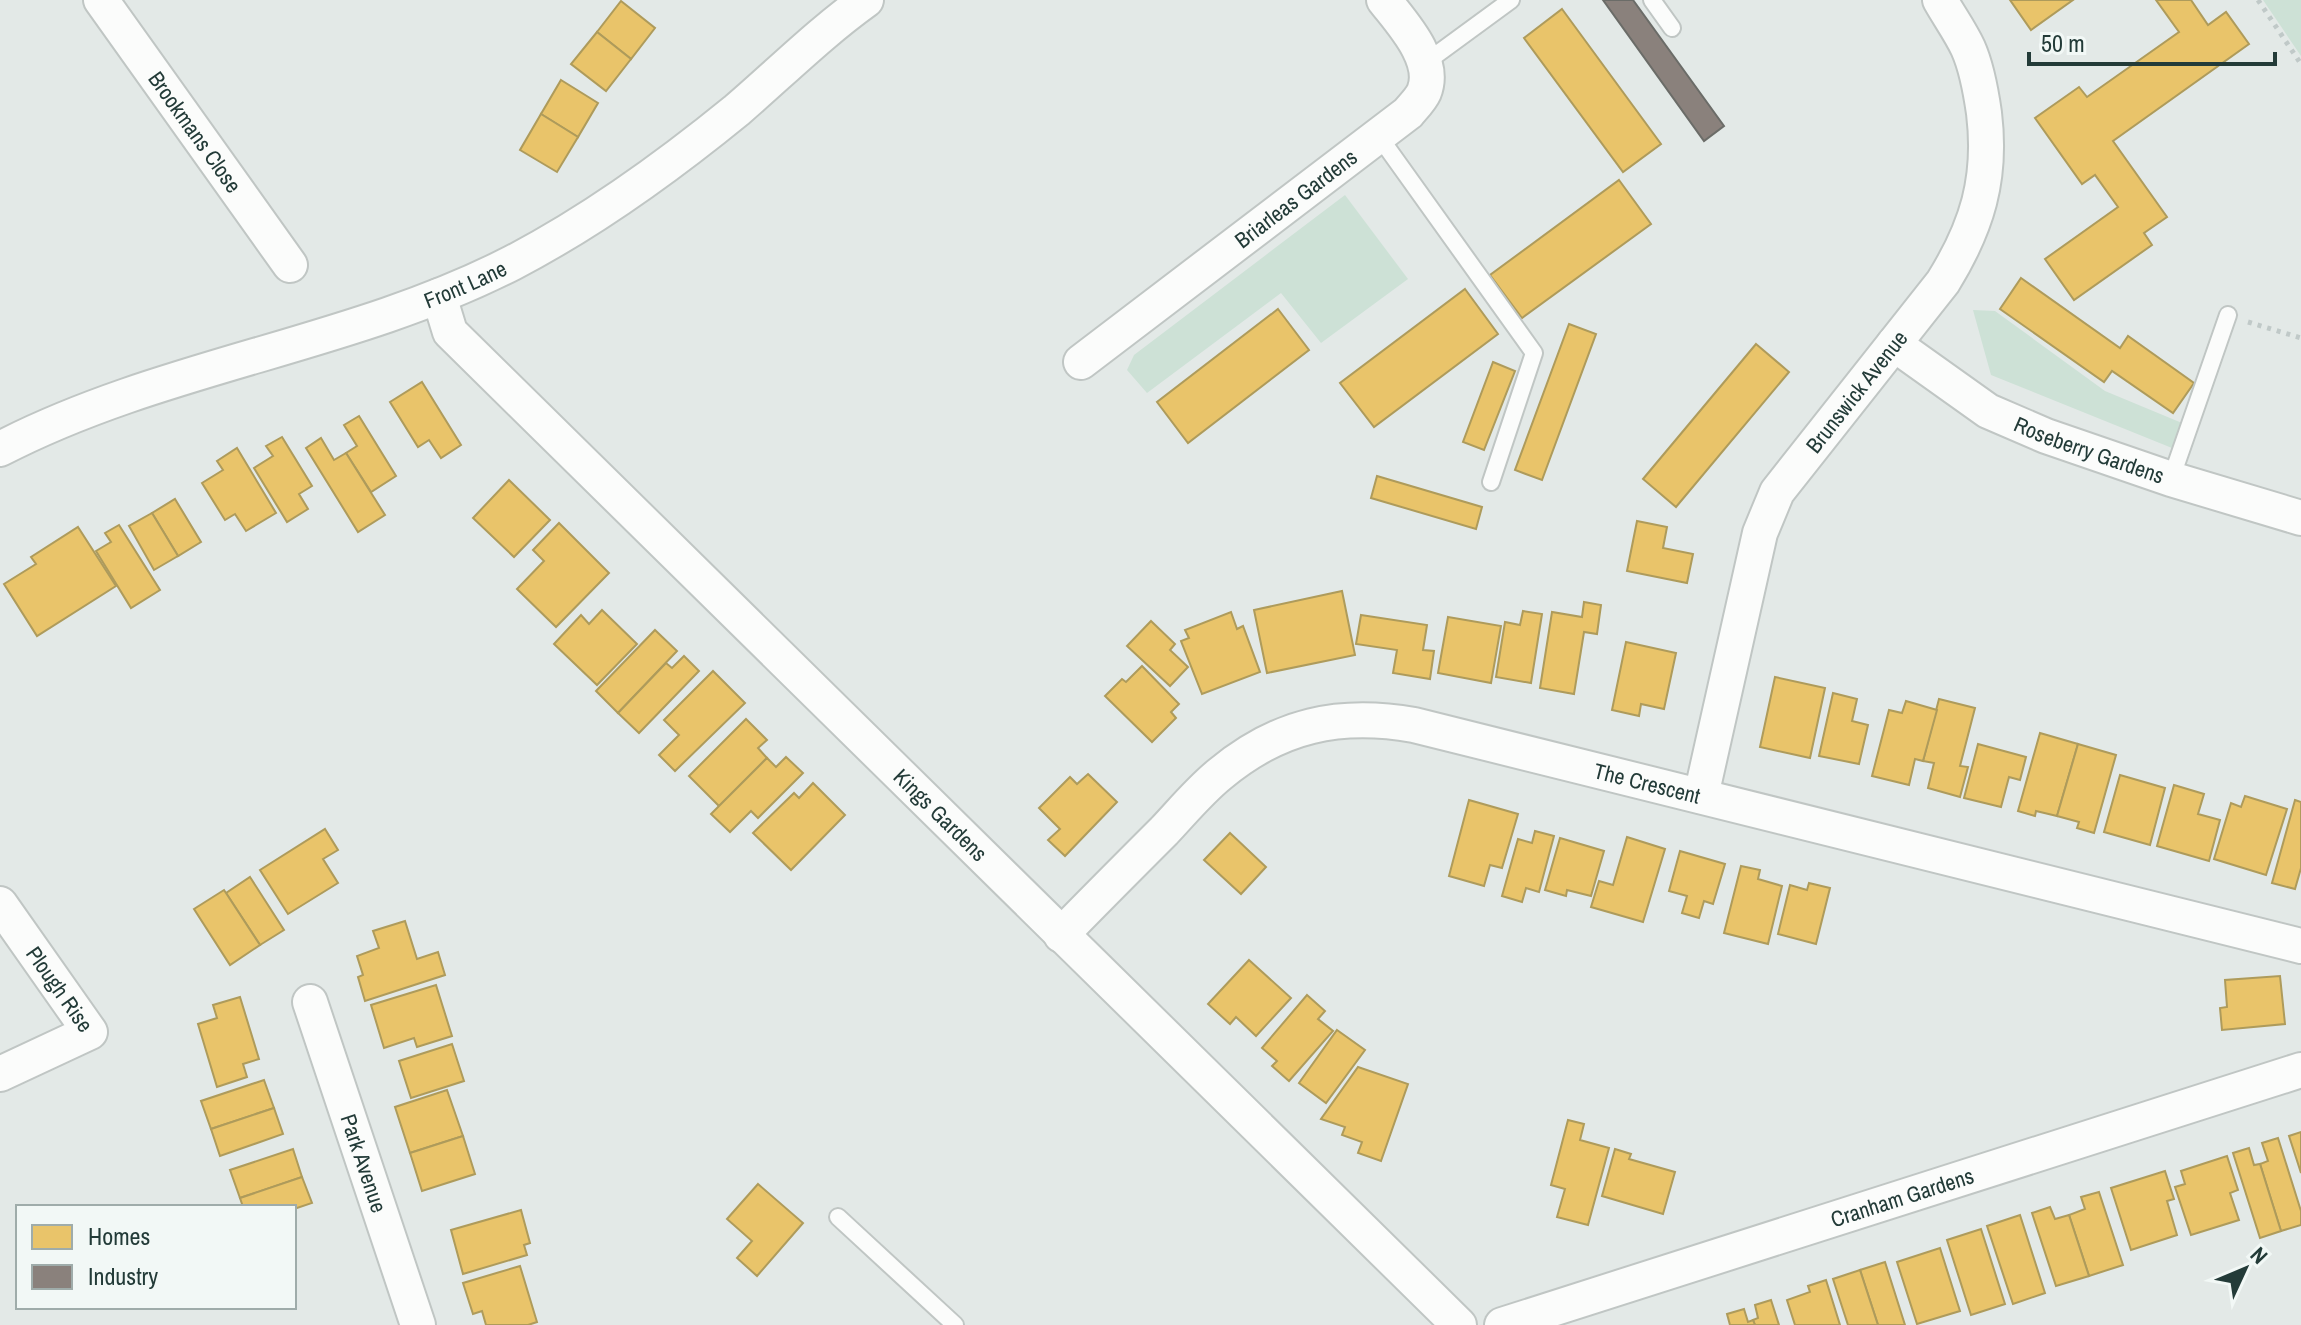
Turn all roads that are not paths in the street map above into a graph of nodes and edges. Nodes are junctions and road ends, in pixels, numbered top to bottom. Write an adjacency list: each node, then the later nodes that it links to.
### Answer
1 (101, 0): 10 (street, Brookmans Close)
2 (866, 0): 11 (street, Front Lane)
3 (1384, 0): 8 (street)
4 (1511, 0): 8 (lane)
5 (1652, 0): 7 (lane)
6 (1940, 0): 13 (street, Brunswick Avenue)
7 (1672, 28)
8 (1425, 63): 9 (street, Briarleas Gardens)
9 (1378, 135): 14 (street, Briarleas Gardens); 17 (lane)
10 (290, 265)
11 (439, 296): 15 (street, Front Lane); 21 (street, Kings Gardens)
12 (2228, 315): 16 (lane)
13 (1894, 344): 16 (street, Roseberry Gardens); 19 (street, Brunswick Avenue)
14 (1081, 362)
15 (0, 449)
16 (2171, 479): 18 (street, Roseberry Gardens)
17 (1491, 482)
18 (2301, 518)
19 (1701, 796): 21 (street, The Crescent); 22 (street, The Crescent)
20 (0, 904): 25 (street, Plough Rise)
21 (1061, 935): 29 (street, Kings Gardens)
22 (2301, 946)
23 (310, 1002): 27 (street, Park Avenue)
24 (2301, 1070): 30 (street, Cranham Gardens)
25 (0, 1074)
26 (838, 1217): 28 (lane)
27 (418, 1325)
28 (955, 1325)
29 (1459, 1325)
30 (1502, 1325)

